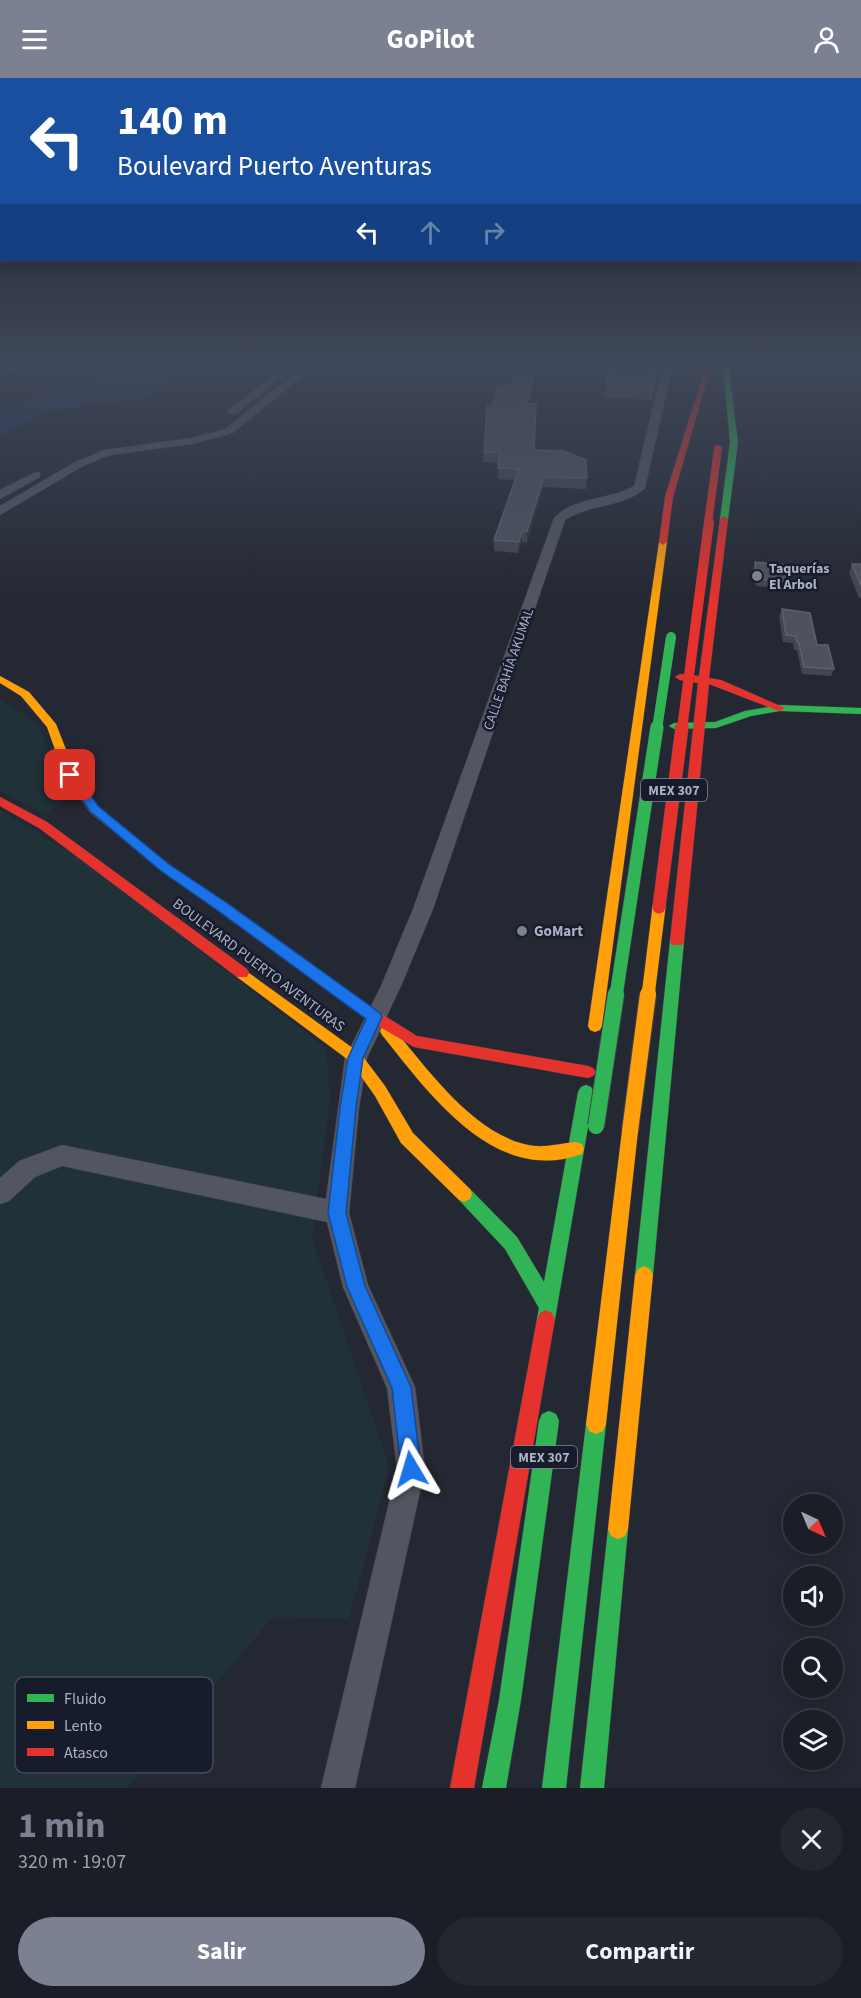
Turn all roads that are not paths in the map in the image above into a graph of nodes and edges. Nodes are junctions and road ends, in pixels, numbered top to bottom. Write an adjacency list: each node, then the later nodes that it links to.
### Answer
1 (103, 444): 7 (street)
2 (171, 444): 10 (street)
3 (651, 444): 21 (street, CALLE BAHÍA AKUMAL)
4 (685, 444): 15 (main road)
5 (719, 444): 33 (main road, MEX 307, bridge)
6 (734, 444): 14 (main road)
7 (63, 460)
8 (42, 471): 9 (street)
9 (0, 495): 10 (street)
10 (21, 499): 11 (street)
11 (0, 511)
12 (673, 624): 24 (main road, MEX 307, bridge)
13 (0, 679): 21 (main road, BOULEVARD PUERTO AVENTURAS)
14 (704, 680): 15 (main road); 16 (main road); 19 (main road)
15 (644, 681): 18 (main road)
16 (780, 708): 17 (main road); 19 (main road)
17 (861, 711)
18 (638, 714): 19 (main road); 22 (main road)
19 (700, 727): 34 (main road)
20 (0, 801): 23 (main road, BOULEVARD PUERTO AVENTURAS)
21 (375, 1017): 23 (street); 25 (main road, BOULEVARD PUERTO AVENTURAS); 25 (main road, BOULEVARD PUERTO AVENTURAS)
22 (593, 1039)
23 (356, 1058): 27 (street); 28 (main road, BOULEVARD PUERTO AVENTURAS)
24 (595, 1132)
25 (576, 1149): 28 (main road)
26 (0, 1193): 27 (street)
27 (337, 1213): 30 (street)
28 (548, 1307): 31 (main road)
29 (550, 1410): 32 (main road, MEX 307)
30 (338, 1788)
31 (462, 1788)
32 (494, 1788)
33 (554, 1788)
34 (592, 1788)

